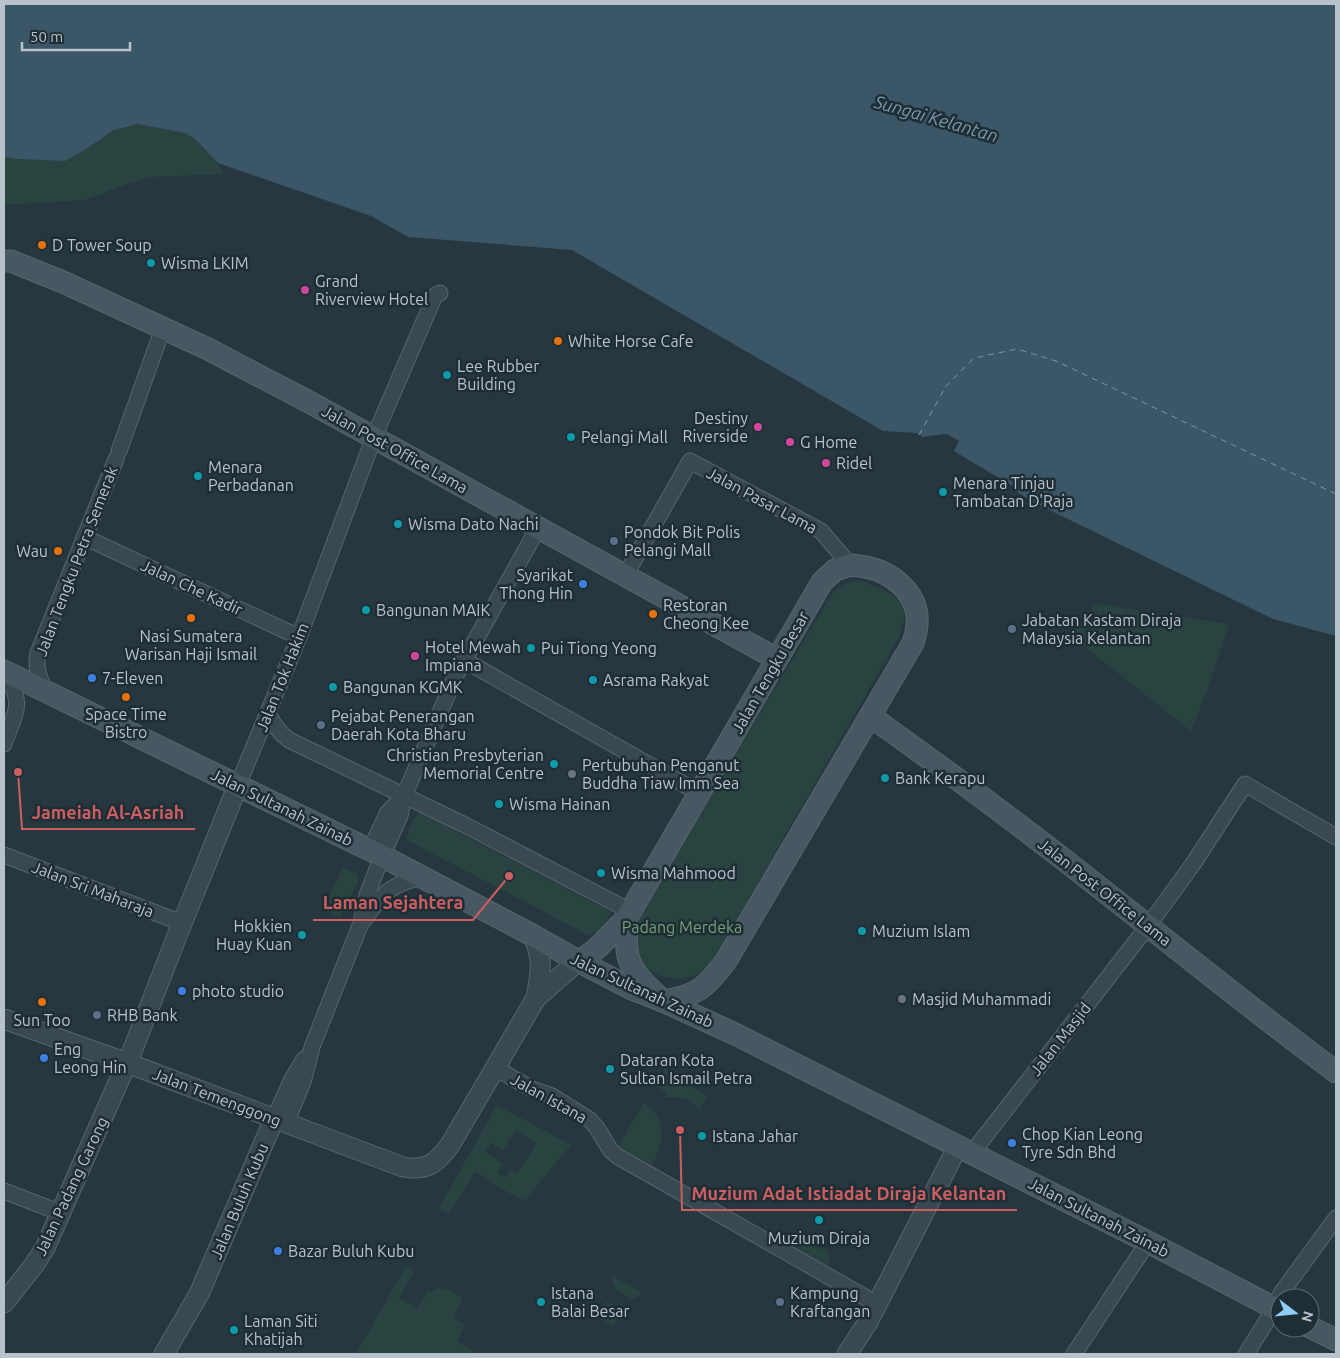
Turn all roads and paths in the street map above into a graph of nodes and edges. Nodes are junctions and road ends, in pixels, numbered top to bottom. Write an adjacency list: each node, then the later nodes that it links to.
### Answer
1 (4, 260): 3 (main road, Jalan Post Office Lama)
2 (440, 293): 4 (street, Jalan Tok Hakim)
3 (163, 328): 4 (main road, Jalan Post Office Lama); 6 (street, Jalan Tengku Petra Semerak)
4 (374, 438): 5 (main road, Jalan Post Office Lama); 9 (street, Jalan Tok Hakim)
5 (538, 528): 8 (main road, Jalan Post Office Lama); 11 (street, Jalan Buluh Kubu)
6 (84, 537): 9 (street, Jalan Che Kadir); 13 (street, Jalan Tengku Petra Semerak)
7 (850, 565): 8 (street, Jalan Pasar Lama); 10 (main road, Jalan Tengku Besar); 15 (main road)
8 (625, 576): 10 (main road, Jalan Post Office Lama)
9 (299, 637): 14 (street, Jalan Tok Hakim)
10 (777, 659): 18 (main road, Jalan Tengku Besar)
11 (464, 660): 18 (street); 19 (street, Jalan Buluh Kubu)
12 (4, 673): 13 (main road, Jalan Sultanah Zainab); 16 (street)
13 (46, 692): 17 (main road, Jalan Sultanah Zainab)
14 (268, 713): 17 (street, Jalan Tok Hakim); 19 (street)
15 (870, 716): 27 (main road, Jalan Post Office Lama); 31 (main road)
16 (4, 744)
17 (238, 785): 21 (main road, Jalan Sultanah Zainab); 26 (street, Jalan Tok Hakim)
18 (699, 793): 24 (main road, Jalan Tengku Besar)
19 (404, 796): 21 (street, Jalan Buluh Kubu); 24 (street)
20 (1336, 837): 27 (street, Jalan Masjid)
21 (376, 853): 23 (main road, Jalan Sultanah Zainab); 25 (street, Jalan Buluh Kubu)
22 (4, 855): 26 (street, Jalan Sri Maharaja)
23 (422, 877): 25 (street, Jalan Buluh Kubu); 28 (main road, Jalan Sultanah Zainab)
24 (628, 915): 29 (main road, Jalan Tengku Besar); 31 (main road)
25 (361, 923): 36 (street, Jalan Buluh Kubu)
26 (182, 924): 33 (street, Jalan Tok Hakim)
27 (1148, 926): 35 (main road, Jalan Post Office Lama); 37 (street, Jalan Masjid)
28 (534, 936): 29 (main road, Jalan Sultanah Zainab); 30 (street)
29 (578, 961): 30 (street); 31 (main road, Jalan Sultanah Zainab)
30 (536, 998): 34 (street)
31 (662, 1000): 37 (main road, Jalan Sultanah Zainab)
32 (4, 1019): 33 (street, Jalan Temenggong)
33 (127, 1063): 36 (street, Jalan Temenggong); 39 (street, Jalan Padang Garong)
34 (495, 1068): 36 (street, Jalan Temenggong); 44 (street, Jalan Istana)
35 (1336, 1072)
36 (280, 1121): 49 (street, Jalan Buluh Kubu)
37 (965, 1150): 41 (main road, Jalan Sultanah Zainab); 44 (street)
38 (4, 1191): 39 (street)
39 (60, 1213): 43 (street, Jalan Padang Garong)
40 (1336, 1218): 42 (street)
41 (1148, 1242): 45 (main road, Jalan Sultanah Zainab); 51 (street)
42 (1285, 1288)
43 (4, 1303)
44 (877, 1304): 50 (street)
45 (1270, 1305)
46 (1270, 1319): 52 (street)
47 (1320, 1332): 48 (main road)
48 (1336, 1340)
49 (164, 1354)
50 (847, 1354)
51 (1074, 1354)
52 (1246, 1354)

